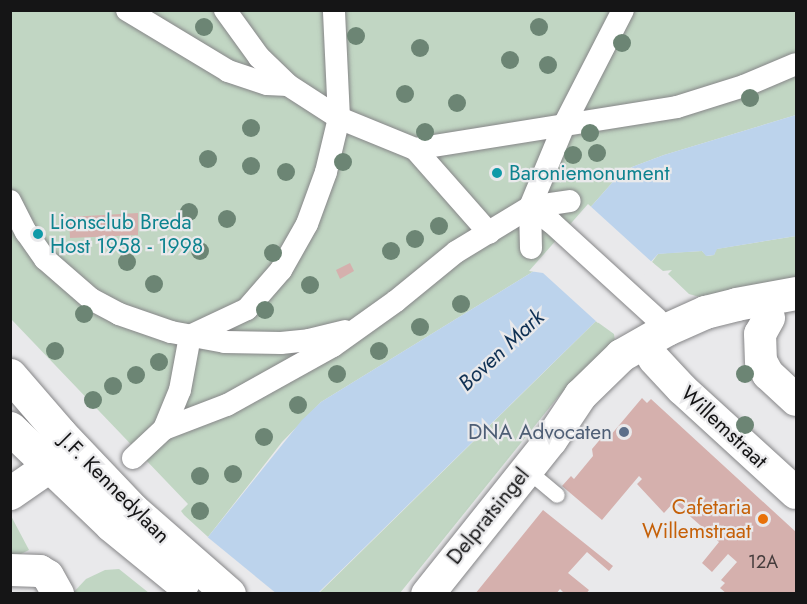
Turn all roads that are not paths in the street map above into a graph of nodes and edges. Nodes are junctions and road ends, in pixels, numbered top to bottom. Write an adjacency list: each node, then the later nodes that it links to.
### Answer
1 (127, 10): 6 (street)
2 (225, 10): 6 (street)
3 (334, 10): 7 (street)
4 (623, 10): 8 (street)
5 (796, 64): 8 (street)
6 (288, 85): 7 (street)
7 (339, 118): 9 (street); 19 (street)
8 (565, 123): 9 (street); 12 (street)
9 (415, 150): 13 (street)
10 (10, 201): 19 (street)
11 (570, 201): 12 (street)
12 (530, 207): 13 (street); 14 (street); 18 (street)
13 (489, 233): 17 (street)
14 (531, 248)
15 (796, 293): 18 (street)
16 (783, 313): 18 (street); 22 (street)
17 (363, 326): 19 (street); 24 (street)
18 (669, 331): 20 (street, Delpratsingel); 25 (street, Delpratsingel)
19 (190, 336): 24 (street)
20 (654, 359): 25 (street, Delpratsingel); 30 (street, Willemstraat)
21 (10, 375): 32 (street, J.F. Kennedylaan)
22 (796, 400)
23 (10, 428): 27 (street, J.F. Kennedylaan)
24 (164, 429): 26 (street)
25 (550, 440): 28 (street, Delpratsingel)
26 (133, 458)
27 (49, 466): 29 (street); 32 (street, J.F. Kennedylaan)
28 (526, 469): 31 (lane); 37 (street, Delpratsingel)
29 (10, 493)
30 (796, 493)
31 (557, 495)
32 (172, 560): 35 (street, J.F. Kennedylaan); 36 (street, J.F. Kennedylaan)
33 (10, 570): 34 (street)
34 (53, 585)
35 (195, 594)
36 (229, 594)
37 (427, 594)

